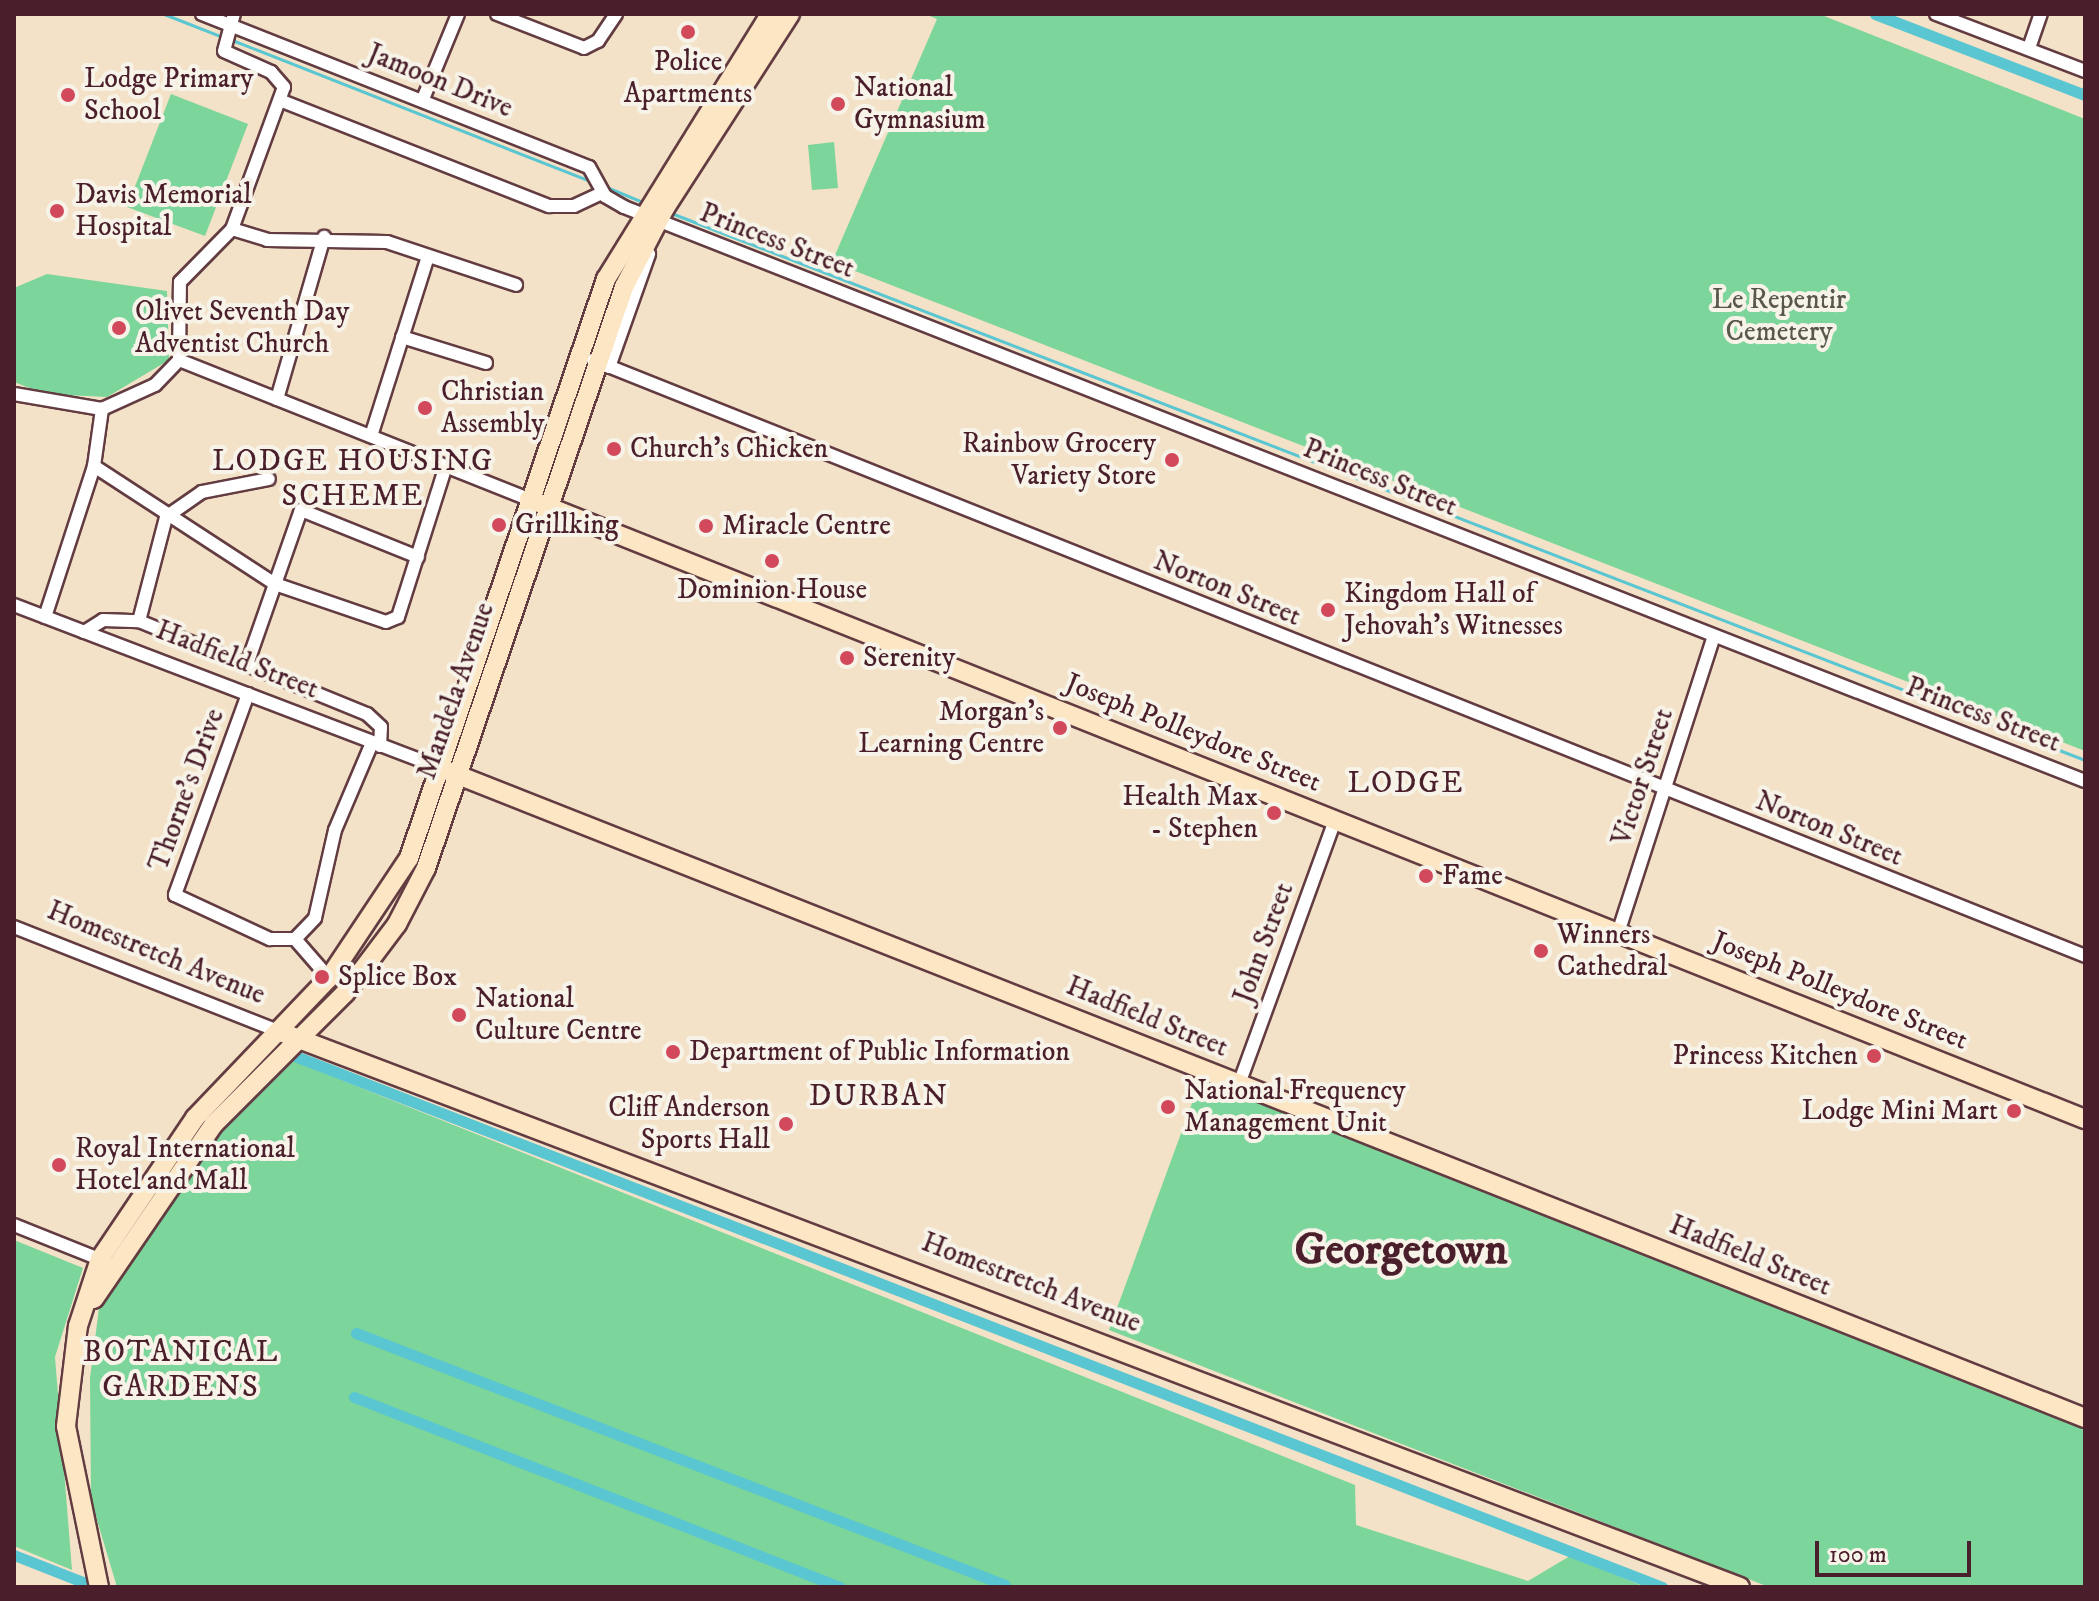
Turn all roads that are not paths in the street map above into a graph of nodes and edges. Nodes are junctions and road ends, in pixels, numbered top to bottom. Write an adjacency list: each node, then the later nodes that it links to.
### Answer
1 (202, 14): 9 (street, Jamoon Drive)
2 (458, 14): 12 (street)
3 (497, 14): 4 (street)
4 (616, 14)
5 (770, 14): 15 (main road, Mandela Avenue)
6 (790, 14): 15 (main road, Mandela Avenue)
7 (1939, 14): 10 (street)
8 (2041, 14): 10 (street)
9 (228, 29): 12 (street, Jamoon Drive); 13 (street)
10 (2029, 48): 11 (street)
11 (2085, 71)
12 (423, 99): 14 (street, Jamoon Drive)
13 (282, 101): 14 (street); 16 (street)
14 (602, 191): 15 (street)
15 (655, 212): 21 (main road, Mandela Avenue); 24 (main road, Mandela Avenue); 41 (street, Princess Street)
16 (232, 229): 17 (street); 22 (street)
17 (324, 237): 18 (street); 26 (street)
18 (427, 259): 19 (street); 20 (street)
19 (516, 285)
20 (402, 337): 23 (street); 28 (street)
21 (575, 353): 24 (street, Norton Street); 32 (main road, Mandela Avenue)
22 (179, 360): 26 (street); 27 (street)
23 (486, 363)
24 (602, 364): 33 (main road, Mandela Avenue); 47 (street, Norton Street)
25 (14, 394): 27 (street)
26 (277, 399): 28 (street)
27 (102, 409): 29 (street)
28 (371, 436): 30 (street)
29 (94, 466): 34 (street); 38 (street)
30 (446, 466): 32 (street); 35 (street)
31 (269, 479): 34 (street)
32 (529, 499): 33 (main road, Joseph Polleydore Street); 45 (main road, Mandela Avenue)
33 (548, 506): 45 (main road, Mandela Avenue); 48 (main road, Joseph Polleydore Street)
34 (166, 517): 36 (street); 39 (street)
35 (418, 557): 36 (street); 36 (street)
36 (275, 584): 42 (street)
37 (14, 605): 38 (street, Hadfield Street)
38 (45, 617): 40 (street, Hadfield Street)
39 (139, 621): 40 (street); 42 (street)
40 (84, 632): 43 (street, Hadfield Street)
41 (1714, 636): 46 (street, Princess Street); 47 (street, Victor Street)
42 (247, 664): 44 (street)
43 (248, 694): 44 (street, Hadfield Street); 51 (street, Thorne's Drive)
44 (376, 744): 45 (street, Hadfield Street); 51 (street)
45 (448, 771): 53 (main road, Mandela Avenue); 55 (main road, Mandela Avenue); 56 (main road, Hadfield Street)
46 (2085, 781)
47 (1664, 789): 50 (street, Victor Street); 52 (street, Norton Street)
48 (1335, 820): 50 (main road, Joseph Polleydore Street); 56 (street, John Street)
49 (14, 927): 54 (street, Homestretch Avenue)
50 (1618, 933): 57 (main road, Joseph Polleydore Street)
51 (295, 939): 53 (street)
52 (2085, 956)
53 (329, 978): 54 (main road, Mandela Avenue)
54 (278, 1031): 55 (main road, Homestretch Avenue); 59 (main road, Mandela Avenue)
55 (298, 1039): 59 (main road, Mandela Avenue); 62 (main road, Homestretch Avenue)
56 (1239, 1084): 60 (main road, Hadfield Street)
57 (2085, 1119)
58 (14, 1225): 59 (street)
59 (107, 1262): 61 (main road, Mandela Avenue)
60 (2085, 1418)
61 (99, 1587)
62 (1740, 1587)

